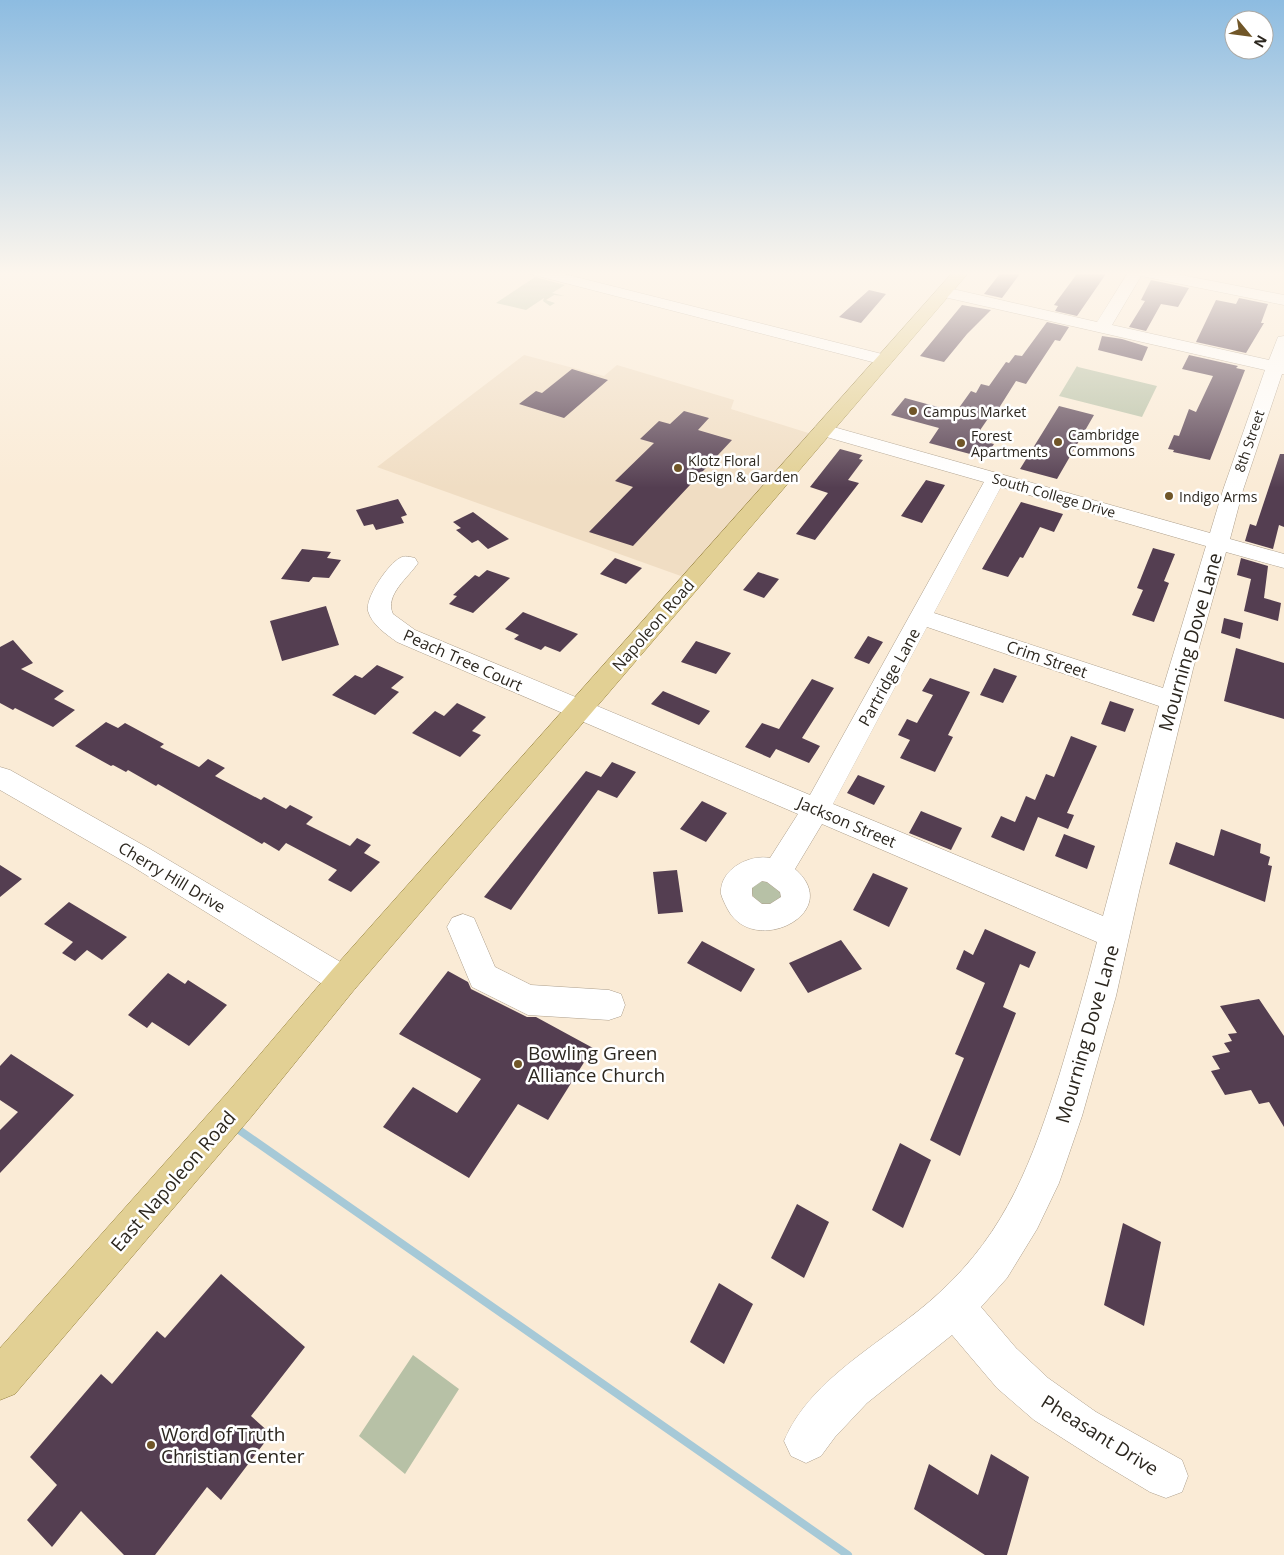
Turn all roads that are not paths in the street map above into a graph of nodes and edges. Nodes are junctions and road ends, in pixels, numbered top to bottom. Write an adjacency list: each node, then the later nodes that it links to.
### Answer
1 (819, 344): 5 (street)
2 (898, 344): 5 (main road, Napoleon Road)
3 (1171, 344): 6 (street)
4 (1284, 344): 6 (street, 8th Street)
5 (884, 360): 7 (main road, Napoleon Road)
6 (1280, 368): 9 (street, 8th Street)
7 (823, 430): 8 (street, South College Drive); 14 (main road, Napoleon Road)
8 (997, 479): 9 (street, South College Drive); 12 (street, Partridge Lane)
9 (1218, 542): 10 (street, South College Drive); 13 (street, Mourning Dove Lane)
10 (1284, 561)
11 (406, 563): 14 (street, Peach Tree Court)
12 (922, 616): 13 (street, Crim Street); 16 (street, Partridge Lane)
13 (1173, 701): 19 (street, Mourning Dove Lane)
14 (579, 709): 16 (street, Jackson Street); 20 (main road, Napoleon Road)
15 (0, 777): 20 (street, Cherry Hill Drive)
16 (816, 809): 17 (street, Partridge Lane); 19 (street, Jackson Street)
17 (777, 873)
18 (463, 927): 21 (street)
19 (1114, 935): 22 (street, Mourning Dove Lane)
20 (343, 980): 23 (main road, East Napoleon Road)
21 (609, 1005)
22 (954, 1307): 24 (street, Mourning Dove Lane); 25 (street, Pheasant Drive)
23 (0, 1379)
24 (806, 1441)
25 (1166, 1476)

